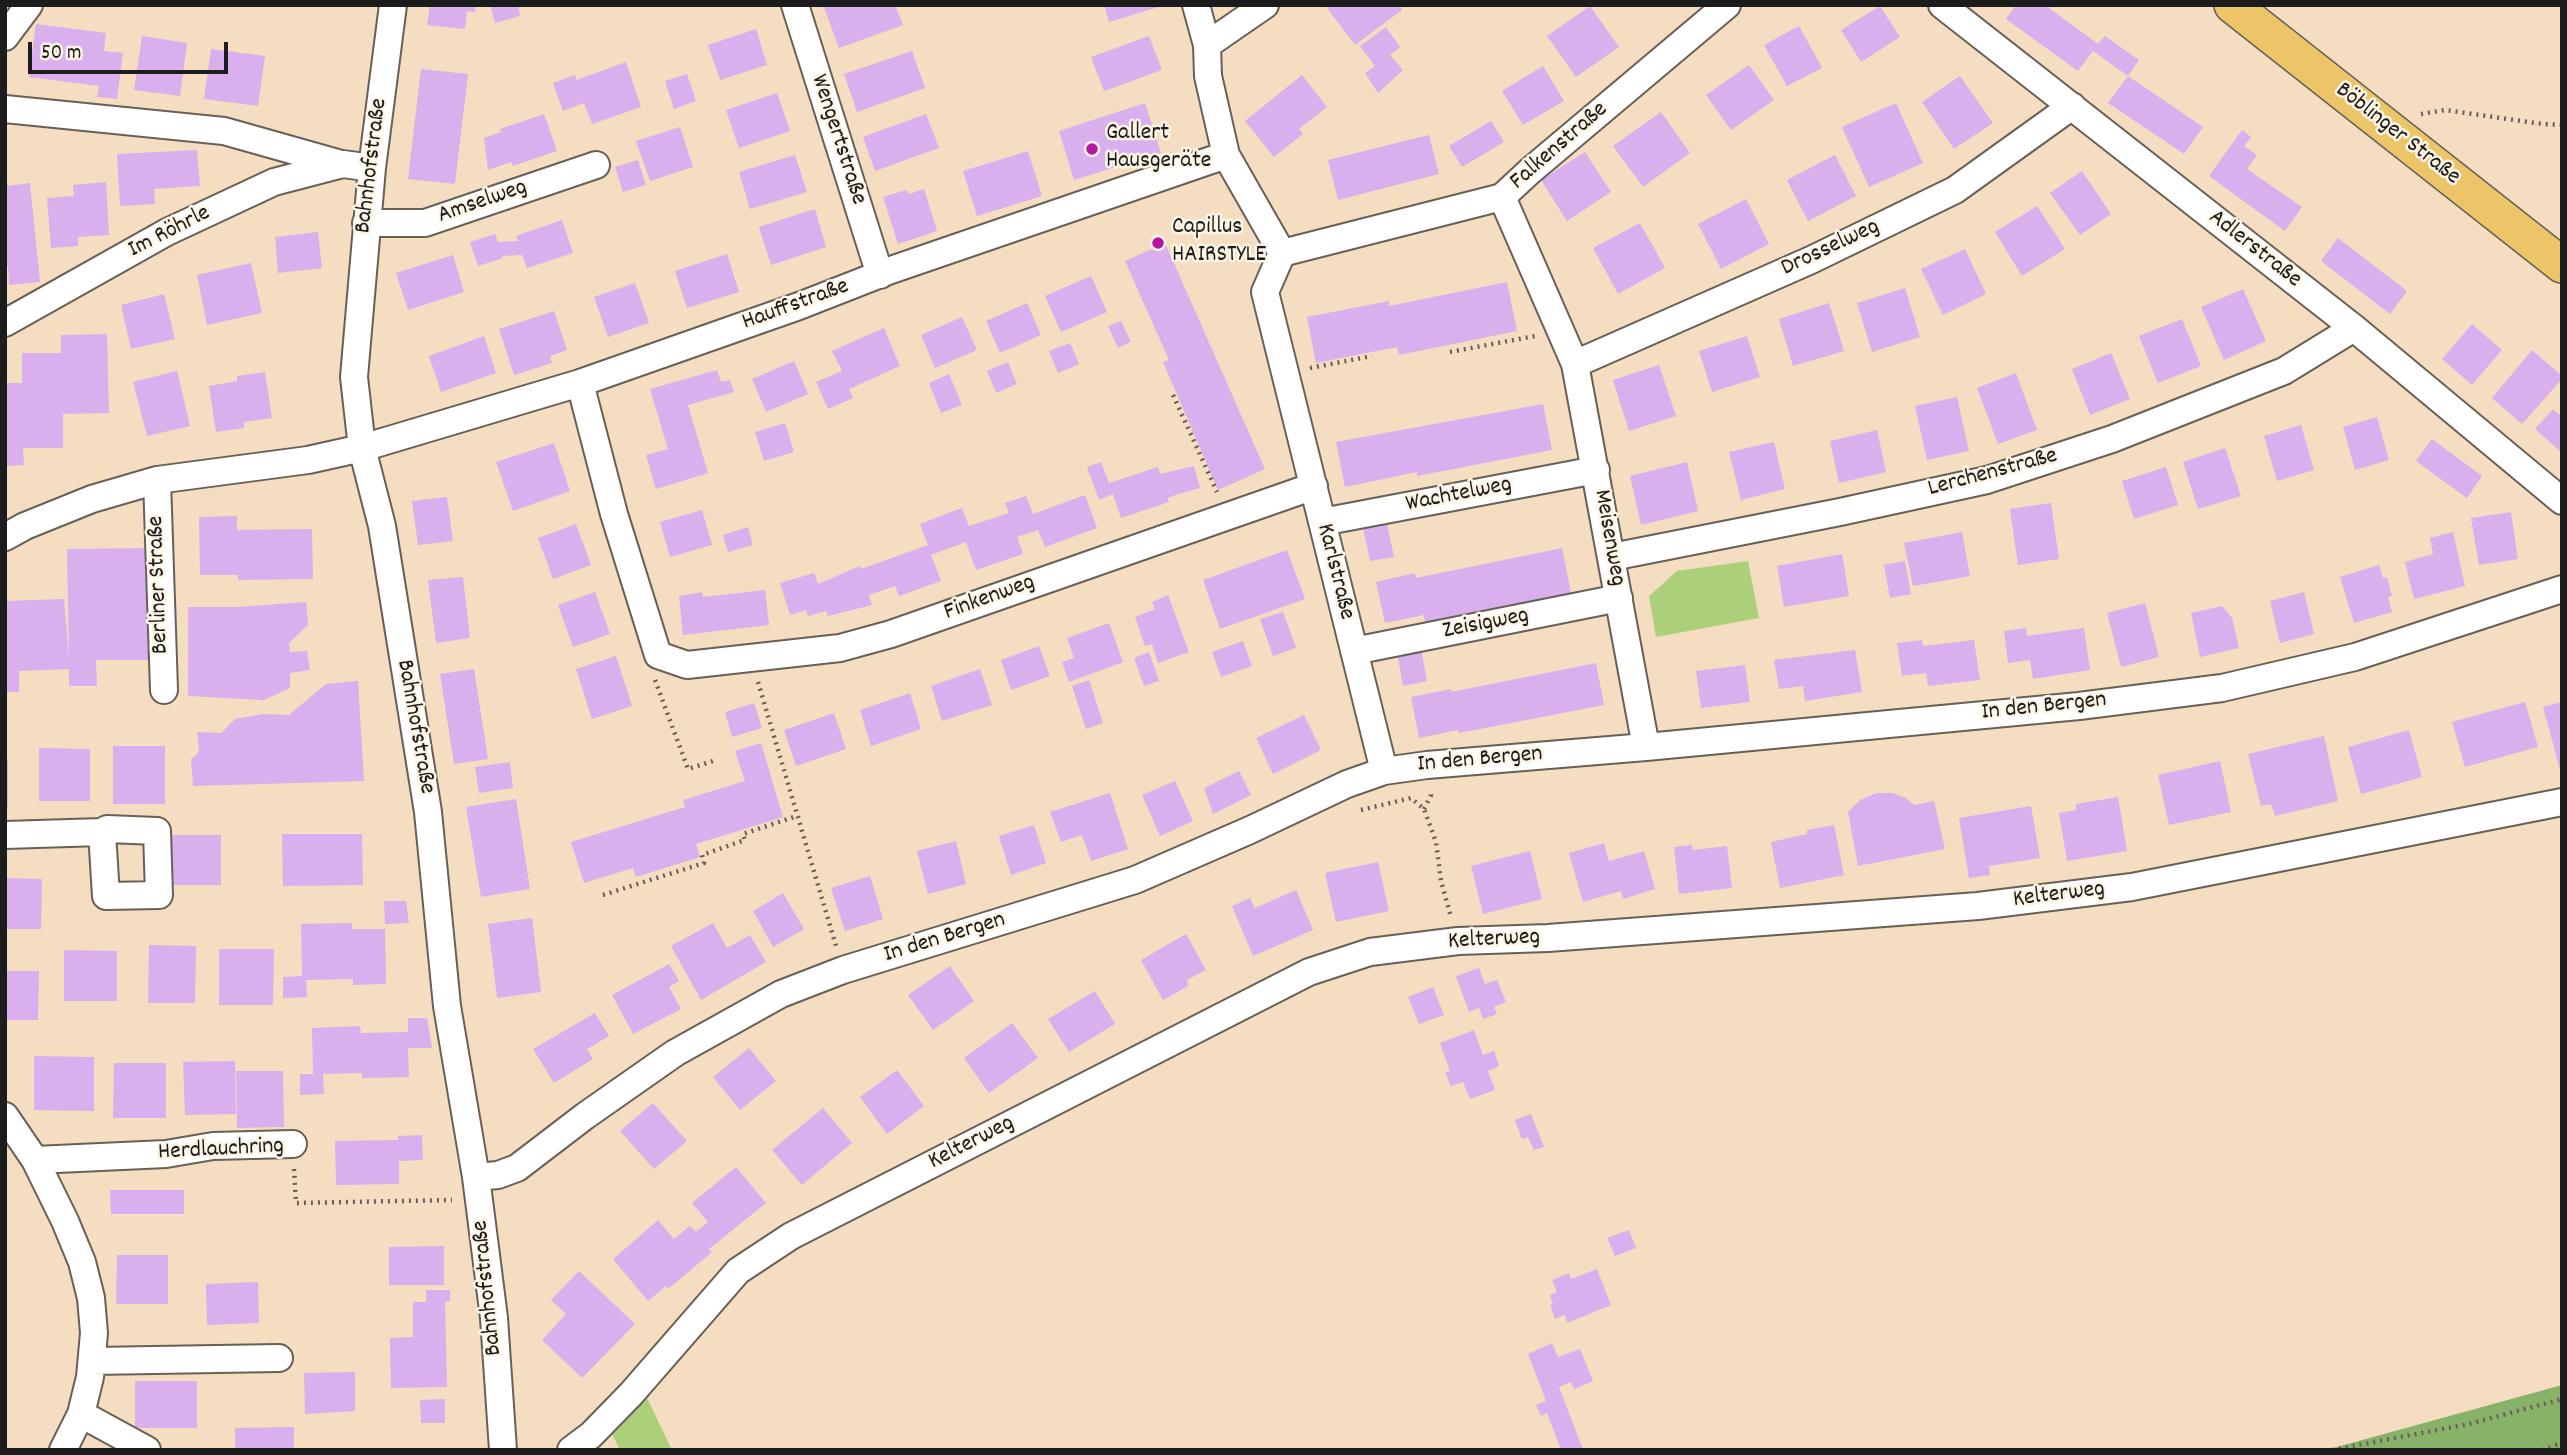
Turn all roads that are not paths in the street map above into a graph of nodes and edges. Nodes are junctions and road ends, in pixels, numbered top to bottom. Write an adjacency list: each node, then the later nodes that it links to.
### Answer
1 (29, 5): 9 (street)
2 (393, 5): 16 (street, Bahnhofstraße)
3 (795, 5): 21 (street, Wengertstraße)
4 (1196, 5): 10 (street)
5 (1265, 5): 10 (street)
6 (1727, 5): 17 (street, Falkenstraße)
7 (1942, 5): 11 (street, Adlerstraße)
8 (2232, 5): 20 (main road, Böblinger Straße)
9 (5, 37)
10 (1207, 45): 13 (street)
11 (2072, 106): 23 (street, Adlerstraße); 24 (street, Drosselweg)
12 (5, 109): 14 (street, Im Röhrle)
13 (1226, 155): 19 (street); 21 (street, Hauffstraße)
14 (343, 164): 16 (street, Im Röhrle); 22 (street, Im Röhrle)
15 (596, 165): 18 (street, Amselweg)
16 (372, 168): 18 (street, Bahnhofstraße)
17 (1502, 197): 19 (street, Falkenstraße); 24 (street, Meisenweg)
18 (366, 223): 26 (street, Bahnhofstraße)
19 (1282, 253): 29 (street, Karlstraße)
20 (2562, 265)
21 (880, 275): 25 (street, Hauffstraße)
22 (5, 323)
23 (2354, 328): 30 (street, Adlerstraße); 33 (street, Lerchenstraße)
24 (1575, 363): 27 (street, Meisenweg)
25 (580, 383): 26 (street, Hauffstraße); 29 (street, Finkenweg)
26 (362, 448): 28 (street, Berliner Straße); 46 (street, Bahnhofstraße)
27 (1596, 470): 31 (street, Wachtelweg); 33 (street, Meisenweg)
28 (157, 480): 32 (street, Berliner Straße); 37 (street, Berliner Straße)
29 (1314, 486): 31 (street, Karlstraße)
30 (2562, 500)
31 (1322, 522): 36 (street, Karlstraße)
32 (5, 537)
33 (1612, 556): 35 (street, Meisenweg)
34 (2562, 589): 38 (street, In den Bergen)
35 (1619, 598): 36 (street, Zeisigweg); 38 (street, Meisenweg)
36 (1354, 651): 39 (street, Karlstraße)
37 (164, 690)
38 (1646, 747): 39 (street, In den Bergen)
39 (1384, 771): 46 (street, In den Bergen)
40 (2562, 802): 53 (street, Kelterweg)
41 (102, 832): 42 (street)
42 (5, 835)
43 (5, 1116): 45 (street)
44 (293, 1144): 45 (street, Herdlauchring)
45 (35, 1160): 48 (street)
46 (477, 1189): 52 (street, Bahnhofstraße)
47 (279, 1357): 48 (street)
48 (93, 1361): 49 (street)
49 (81, 1413): 50 (street); 51 (street)
50 (63, 1450)
51 (147, 1450)
52 (503, 1450)
53 (571, 1450)

